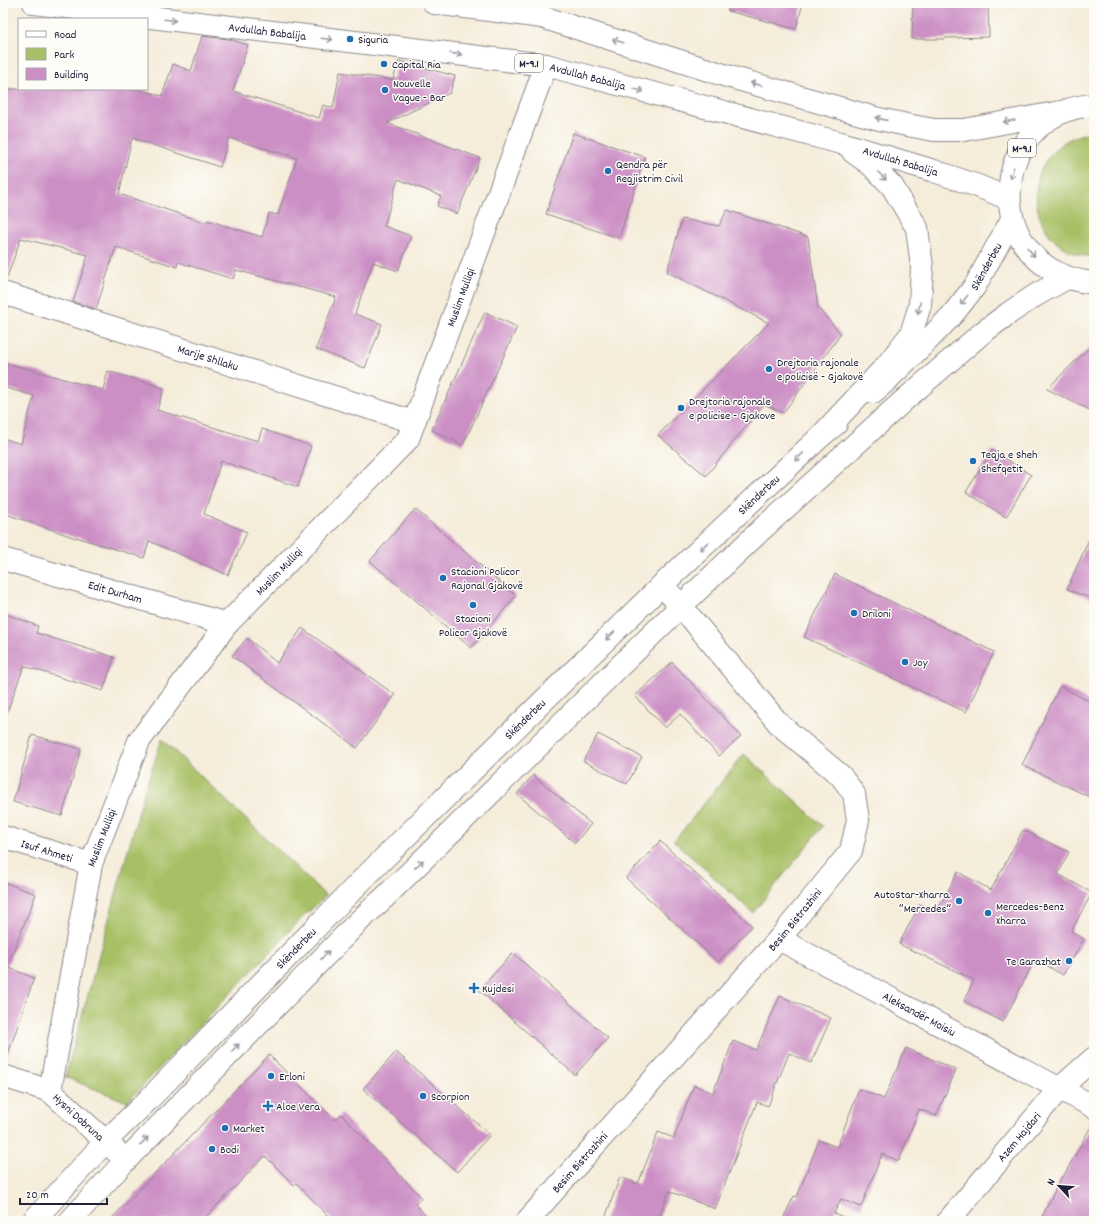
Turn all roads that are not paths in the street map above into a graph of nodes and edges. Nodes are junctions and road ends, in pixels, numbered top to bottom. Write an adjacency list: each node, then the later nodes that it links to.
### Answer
1 (34, 3): 3 (main road, Avdullah Babalija / M-9.1, one-way to 3)
2 (434, 3): 5 (main road, M-9.1, one-way to 2)
3 (546, 65): 6 (main road, Avdullah Babalija / M-9.1, one-way to 6); 11 (main road, Muslim Mulliqi)
4 (1094, 105): 5 (main road, M-9.1)
5 (1061, 112): 7 (main road, M-9.1, one-way to 7)
6 (841, 143): 7 (main road, Avdullah Babalija / M-9.1); 12 (main road, one-way to 12)
7 (1011, 209): 8 (main road, M-9.1, one-way to 8); 12 (main road, Skënderbeu, one-way to 12)
8 (1067, 278): 9 (main road, M-9.1); 15 (main road)
9 (1094, 283)
10 (3, 293): 11 (main road, Marije Shllaku)
11 (414, 422): 16 (main road, Muslim Mulliqi)
12 (820, 436): 14 (main road, Skënderbeu, one-way to 14)
13 (3, 559): 16 (main road, Edit Durham)
14 (662, 586): 15 (main road, Besim Bistrazhini); 25 (main road, Skënderbeu, one-way to 25)
15 (681, 606): 19 (main road, Besim Bistrazhini); 26 (main road, one-way to 15)
16 (228, 624): 18 (main road, Muslim Mulliqi)
17 (3, 837): 18 (main road, Isuf Ahmeti)
18 (91, 864): 23 (main road, Muslim Mulliqi)
19 (779, 939): 22 (main road, Aleksandër Moisiu); 29 (main road, Besim Bistrazhini)
20 (1094, 1058): 22 (main road, Azem Hajdari)
21 (3, 1076): 23 (main road, Hysni Dobruna)
22 (1060, 1088): 24 (main road, Aleksandër Moisiu); 30 (main road, Azem Hajdari)
23 (50, 1091): 25 (main road, Hysni Dobruna)
24 (1094, 1107)
25 (106, 1141): 26 (main road, Hysni Dobruna); 27 (main road, Skënderbeu)
26 (126, 1160): 28 (main road)
27 (33, 1221)
28 (70, 1221)
29 (527, 1221)
30 (948, 1221)

